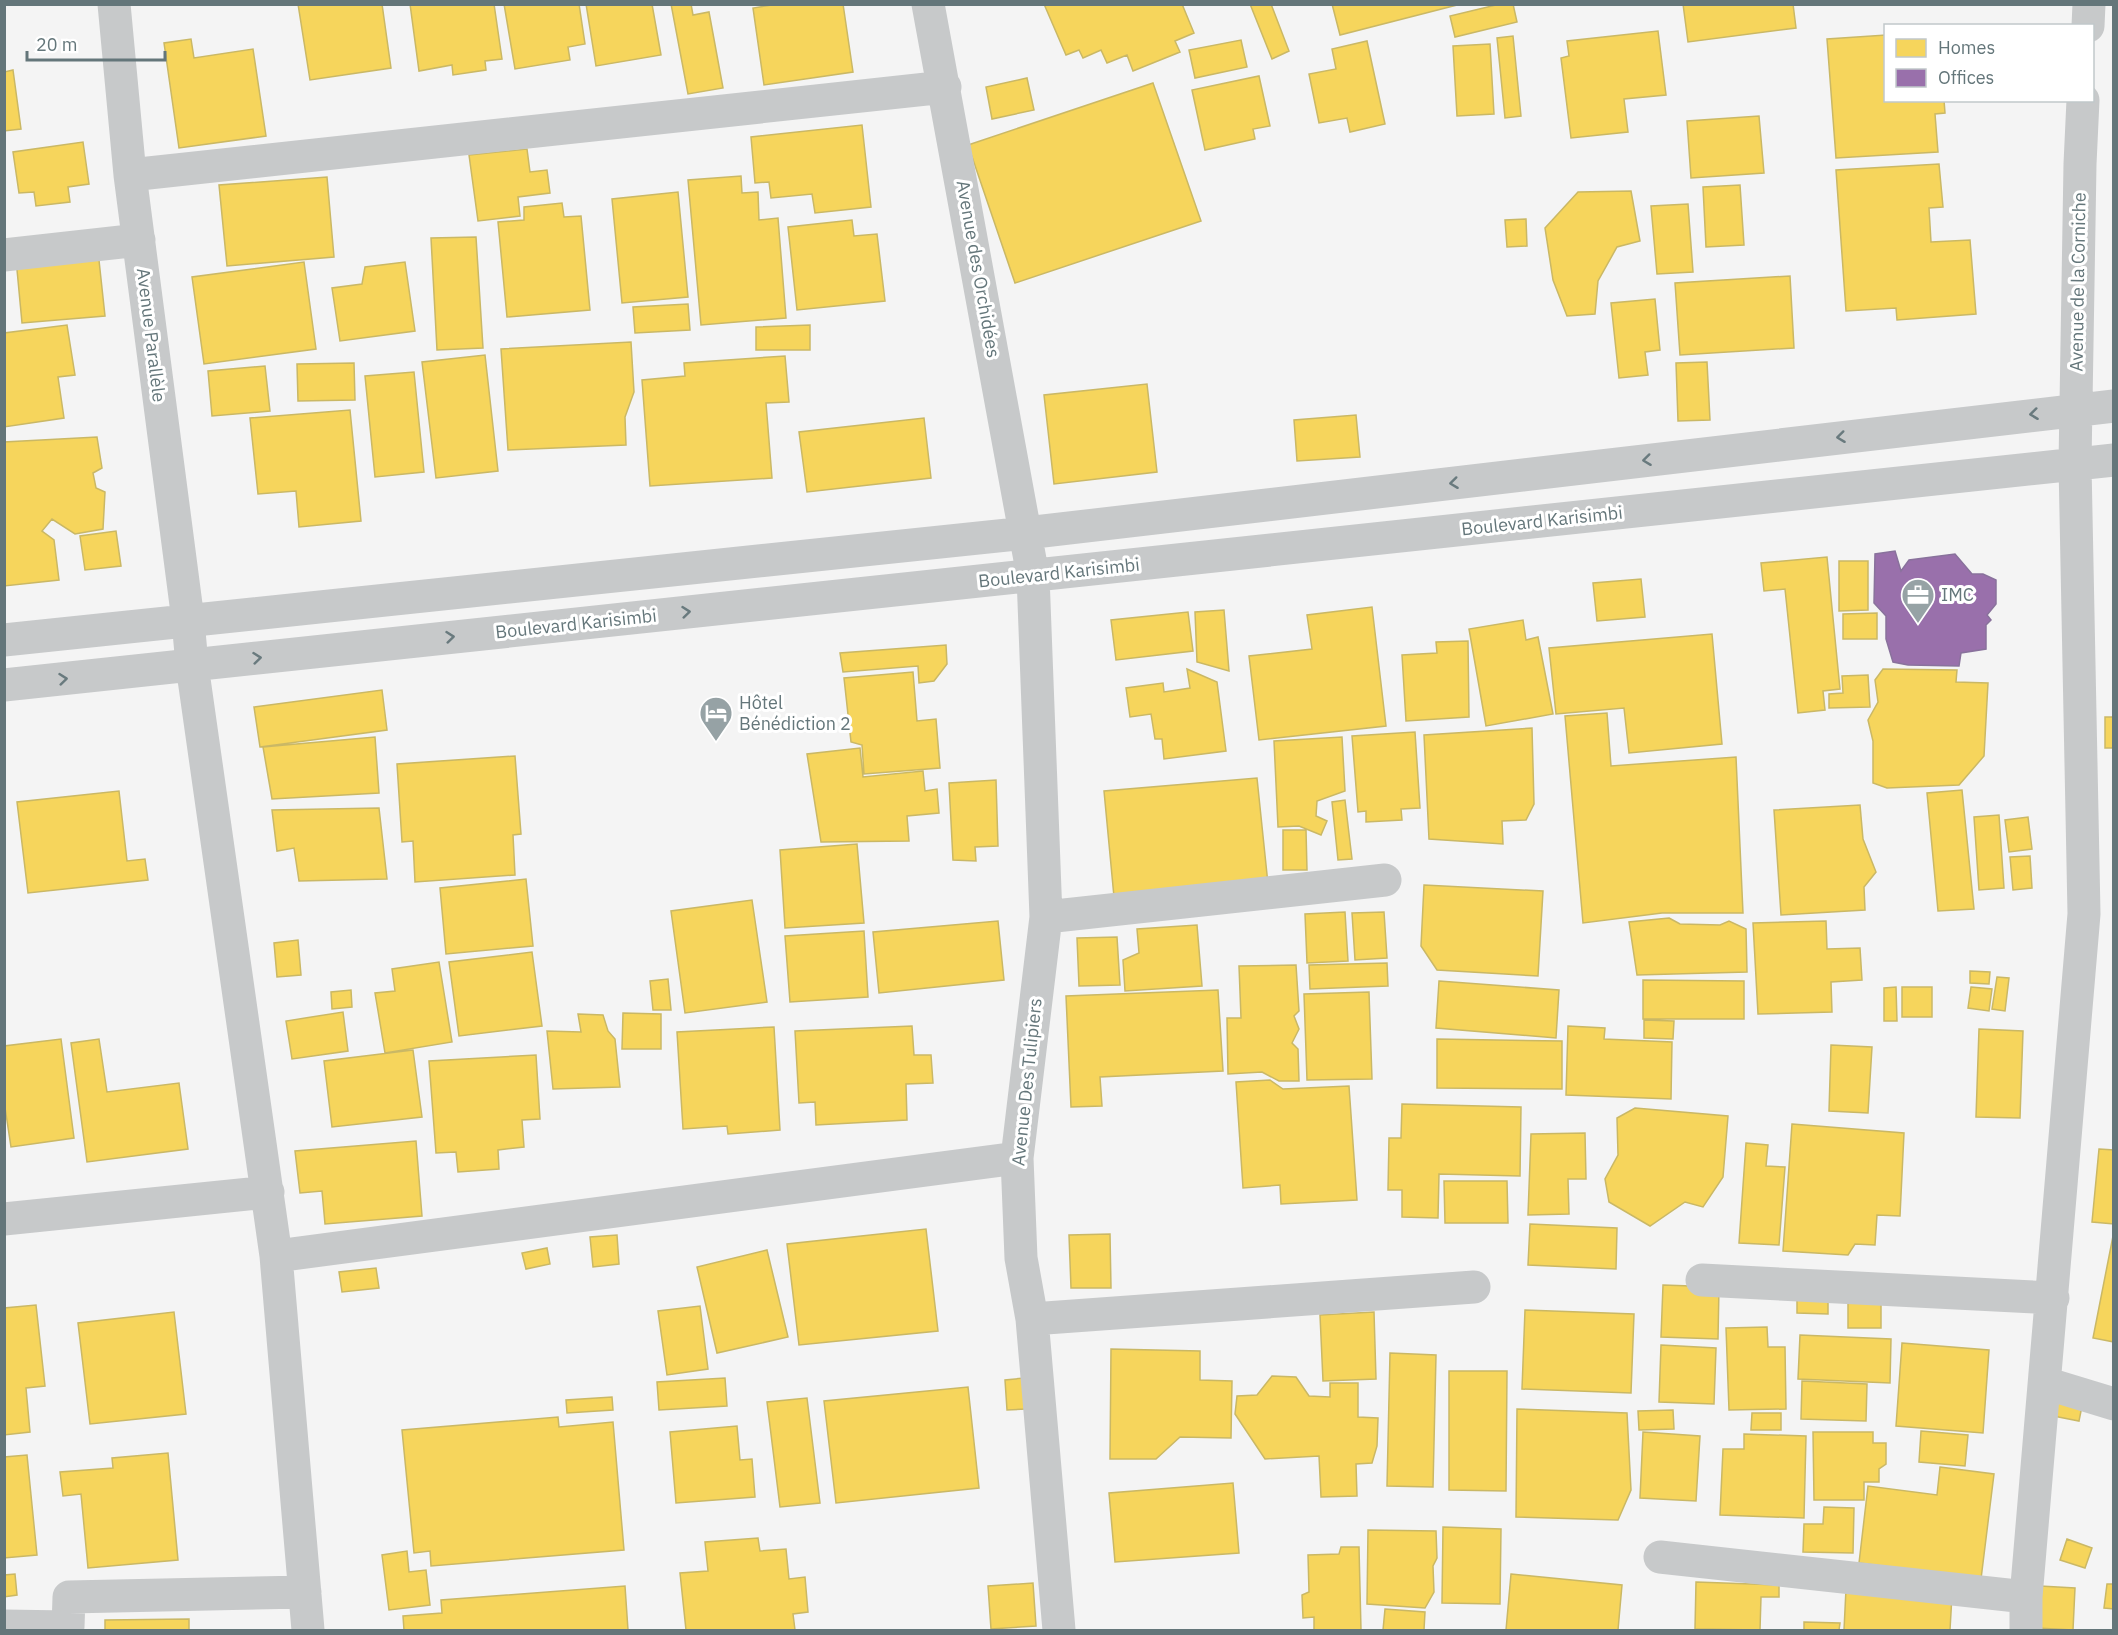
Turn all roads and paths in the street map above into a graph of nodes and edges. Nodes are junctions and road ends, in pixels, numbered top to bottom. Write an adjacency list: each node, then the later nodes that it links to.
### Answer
1 (114, 4): 7 (street, Avenue Parallèle)
2 (928, 4): 5 (street, Avenue des Orchidées)
3 (2089, 4): 4 (street)
4 (2088, 24)
5 (945, 87): 7 (street); 14 (street, Avenue des Orchidées)
6 (2084, 102): 11 (street, Avenue de la Corniche)
7 (130, 175): 8 (street, Avenue Parallèle)
8 (139, 240): 9 (street); 16 (street, Avenue Parallèle)
9 (4, 255)
10 (2114, 406): 11 (street)
11 (2076, 410): 13 (street, Avenue de la Corniche); 14 (street, one-way to 14)
12 (2114, 460): 13 (street, Boulevard Karisimbi)
13 (2075, 464): 15 (street, Boulevard Karisimbi); 28 (street, Avenue de la Corniche)
14 (1026, 533): 15 (street, Avenue Des Tulipiers); 16 (street)
15 (1033, 576): 18 (street, Boulevard Karisimbi, one-way to 15); 21 (street, Avenue Des Tulipiers)
16 (188, 620): 17 (street); 18 (street, Avenue Parallèle)
17 (4, 640)
18 (192, 664): 19 (street, Boulevard Karisimbi, one-way to 18); 23 (street, Avenue Parallèle)
19 (4, 685)
20 (1384, 880): 21 (street)
21 (1046, 917): 22 (street, Avenue Des Tulipiers)
22 (1017, 1158): 25 (street); 29 (street, Avenue Des Tulipiers)
23 (268, 1192): 24 (street); 25 (street, Avenue Parallèle)
24 (4, 1219)
25 (276, 1256): 33 (street, Avenue Parallèle)
26 (1702, 1280): 28 (street)
27 (1474, 1287): 29 (street)
28 (2053, 1298): 30 (street, Avenue de la Corniche)
29 (1032, 1319): 37 (street, Avenue Des Tulipiers)
30 (2045, 1383): 31 (street); 34 (street, Avenue de la Corniche)
31 (2114, 1404)
32 (1660, 1557): 34 (street)
33 (305, 1592): 35 (street); 36 (street, Avenue Parallèle)
34 (2026, 1597): 38 (street, Avenue de la Corniche)
35 (4, 1626)
36 (308, 1630)
37 (1059, 1630)
38 (2026, 1630)

